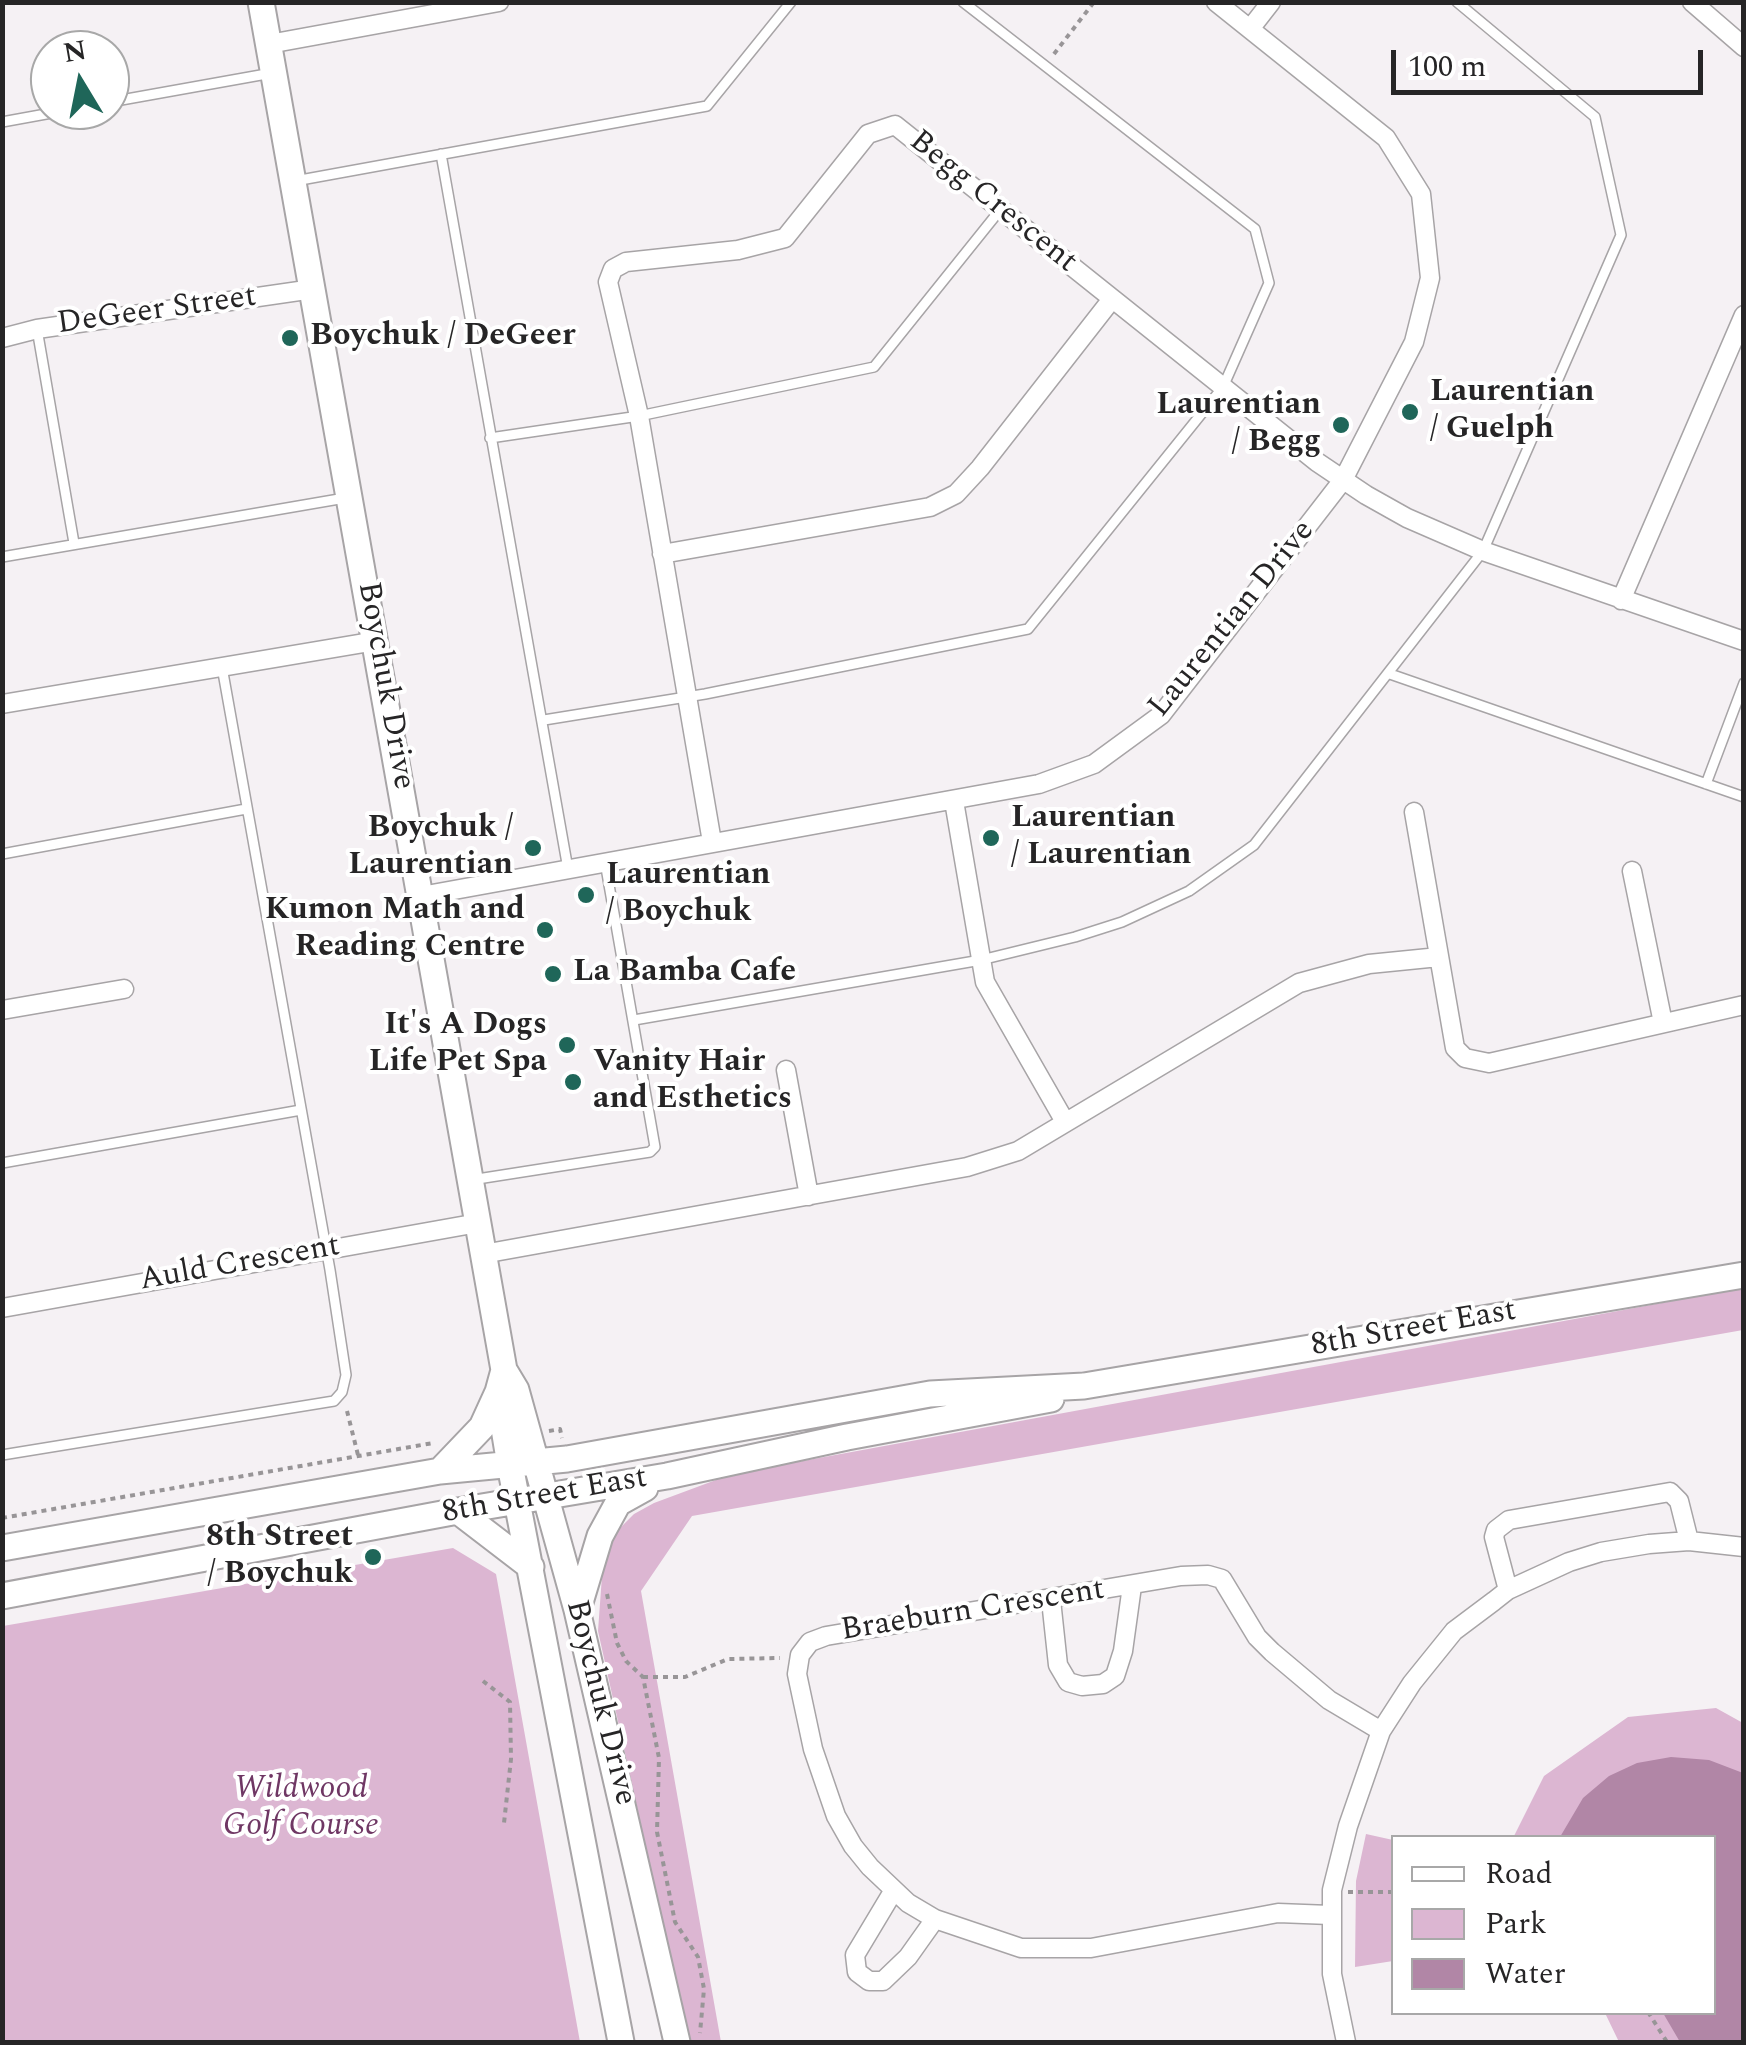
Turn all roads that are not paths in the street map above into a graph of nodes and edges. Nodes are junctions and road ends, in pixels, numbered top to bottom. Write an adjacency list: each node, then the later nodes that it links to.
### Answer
1 (262, 2): 10 (main road, Boychuk Drive)
2 (500, 2): 10 (street)
3 (791, 2): 16 (lane)
4 (963, 2): 24 (lane)
5 (1216, 2): 9 (street, Laurentian Drive)
6 (1271, 2): 9 (street)
7 (1457, 2): 30 (lane)
8 (1692, 2): 11 (street)
9 (1250, 29): 27 (street, Laurentian Drive)
10 (269, 44): 12 (main road, Boychuk Drive)
11 (1744, 47)
12 (275, 73): 13 (lane); 17 (main road, Boychuk Drive)
13 (130, 98)
14 (30, 117): 15 (lane)
15 (2, 122)
16 (441, 154): 17 (lane); 26 (lane)
17 (294, 181): 19 (main road, Boychuk Drive)
18 (1000, 210): 20 (street, Begg Crescent); 25 (lane); 25 (street, Begg Crescent)
19 (313, 289): 22 (street, DeGeer Street); 28 (main road, Boychuk Drive)
20 (1112, 300): 24 (street, Begg Crescent); 31 (street)
21 (1744, 315): 33 (street)
22 (37, 329): 23 (street, DeGeer Street); 29 (lane)
23 (2, 338)
24 (1223, 388): 27 (street, Begg Crescent); 39 (lane)
25 (639, 416): 26 (lane); 31 (street, Begg Crescent)
26 (490, 438): 41 (lane)
27 (1343, 480): 30 (street, Begg Crescent); 44 (street, Laurentian Drive)
28 (350, 497): 29 (lane); 34 (main road, Boychuk Drive)
29 (74, 543): 32 (lane)
30 (1483, 552): 33 (street, Begg Crescent); 37 (lane)
31 (662, 554): 39 (street, Begg Crescent)
32 (2, 557)
33 (1621, 600): 35 (street, Begg Crescent)
34 (376, 640): 36 (street); 52 (main road, Boychuk Drive)
35 (1744, 642)
36 (222, 667): 40 (street); 45 (lane)
37 (1390, 674): 42 (lane); 54 (lane)
38 (1744, 683): 42 (lane)
39 (687, 697): 41 (lane); 47 (street, Begg Crescent)
40 (2, 704)
41 (544, 720): 50 (lane)
42 (1706, 784): 43 (lane)
43 (1744, 796)
44 (954, 801): 47 (street, Laurentian Drive); 54 (street)
45 (246, 809): 48 (lane); 61 (lane)
46 (1414, 812): 53 (street)
47 (712, 842): 49 (street, Laurentian Drive)
48 (2, 854)
49 (604, 862): 50 (street, Laurentian Drive); 58 (lane)
50 (568, 869): 52 (street, Laurentian Drive)
51 (1632, 872): 59 (street)
52 (421, 896): 64 (main road, Boychuk Drive)
53 (1440, 956): 59 (street); 62 (street)
54 (981, 960): 58 (lane); 62 (street)
55 (124, 989): 57 (street)
56 (1744, 1005): 59 (street)
57 (2, 1010)
58 (634, 1020): 64 (lane)
59 (1663, 1023)
60 (786, 1070): 65 (street)
61 (301, 1110): 63 (lane); 67 (lane)
62 (1064, 1120): 65 (street)
63 (2, 1163)
64 (470, 1180): 66 (main road, Boychuk Drive)
65 (810, 1196): 68 (street)
66 (478, 1224): 67 (street, Auld Crescent); 68 (main road, Boychuk Drive)
67 (326, 1250): 70 (street, Auld Crescent); 73 (lane)
68 (483, 1254): 71 (main road, Boychuk Drive)
69 (1744, 1274): 72 (main road, 8th Street East)
70 (2, 1308)
71 (501, 1381): 74 (main road, Boychuk Drive); 75 (main road, Boychuk Drive); 76 (main road)
72 (1084, 1386): 74 (main road, 8th Street East); 77 (main road, 8th Street East)
73 (2, 1455)
74 (536, 1463): 75 (main road, 8th Street East); 78 (main road, Boychuk Drive)
75 (510, 1466): 76 (main road, 8th Street East); 79 (main road, Boychuk Drive)
76 (440, 1471): 83 (main road, 8th Street East)
77 (667, 1476): 78 (main road, 8th Street East); 89 (main road)
78 (546, 1498): 79 (main road, 8th Street East); 89 (main road, Boychuk Drive)
79 (518, 1501): 80 (main road, 8th Street East); 84 (main road, Boychuk Drive)
80 (458, 1511): 84 (main road); 87 (main road, 8th Street East)
81 (1689, 1541): 82 (street); 86 (street); 86 (street)
82 (1744, 1547)
83 (2, 1548)
84 (531, 1567): 94 (main road, Boychuk Drive)
85 (1132, 1586): 88 (street, Braeburn Crescent); 88 (street); 90 (street, Braeburn Crescent)
86 (1508, 1590): 90 (street)
87 (2, 1596)
88 (1050, 1600): 91 (street, Braeburn Crescent)
89 (577, 1610): 95 (main road, Boychuk Drive)
90 (1381, 1731): 92 (street)
91 (894, 1890): 93 (street, Braeburn Crescent); 93 (street)
92 (1330, 1915): 93 (street, Braeburn Crescent); 96 (street)
93 (935, 1920)
94 (621, 2042)
95 (677, 2042)
96 (1346, 2042)

